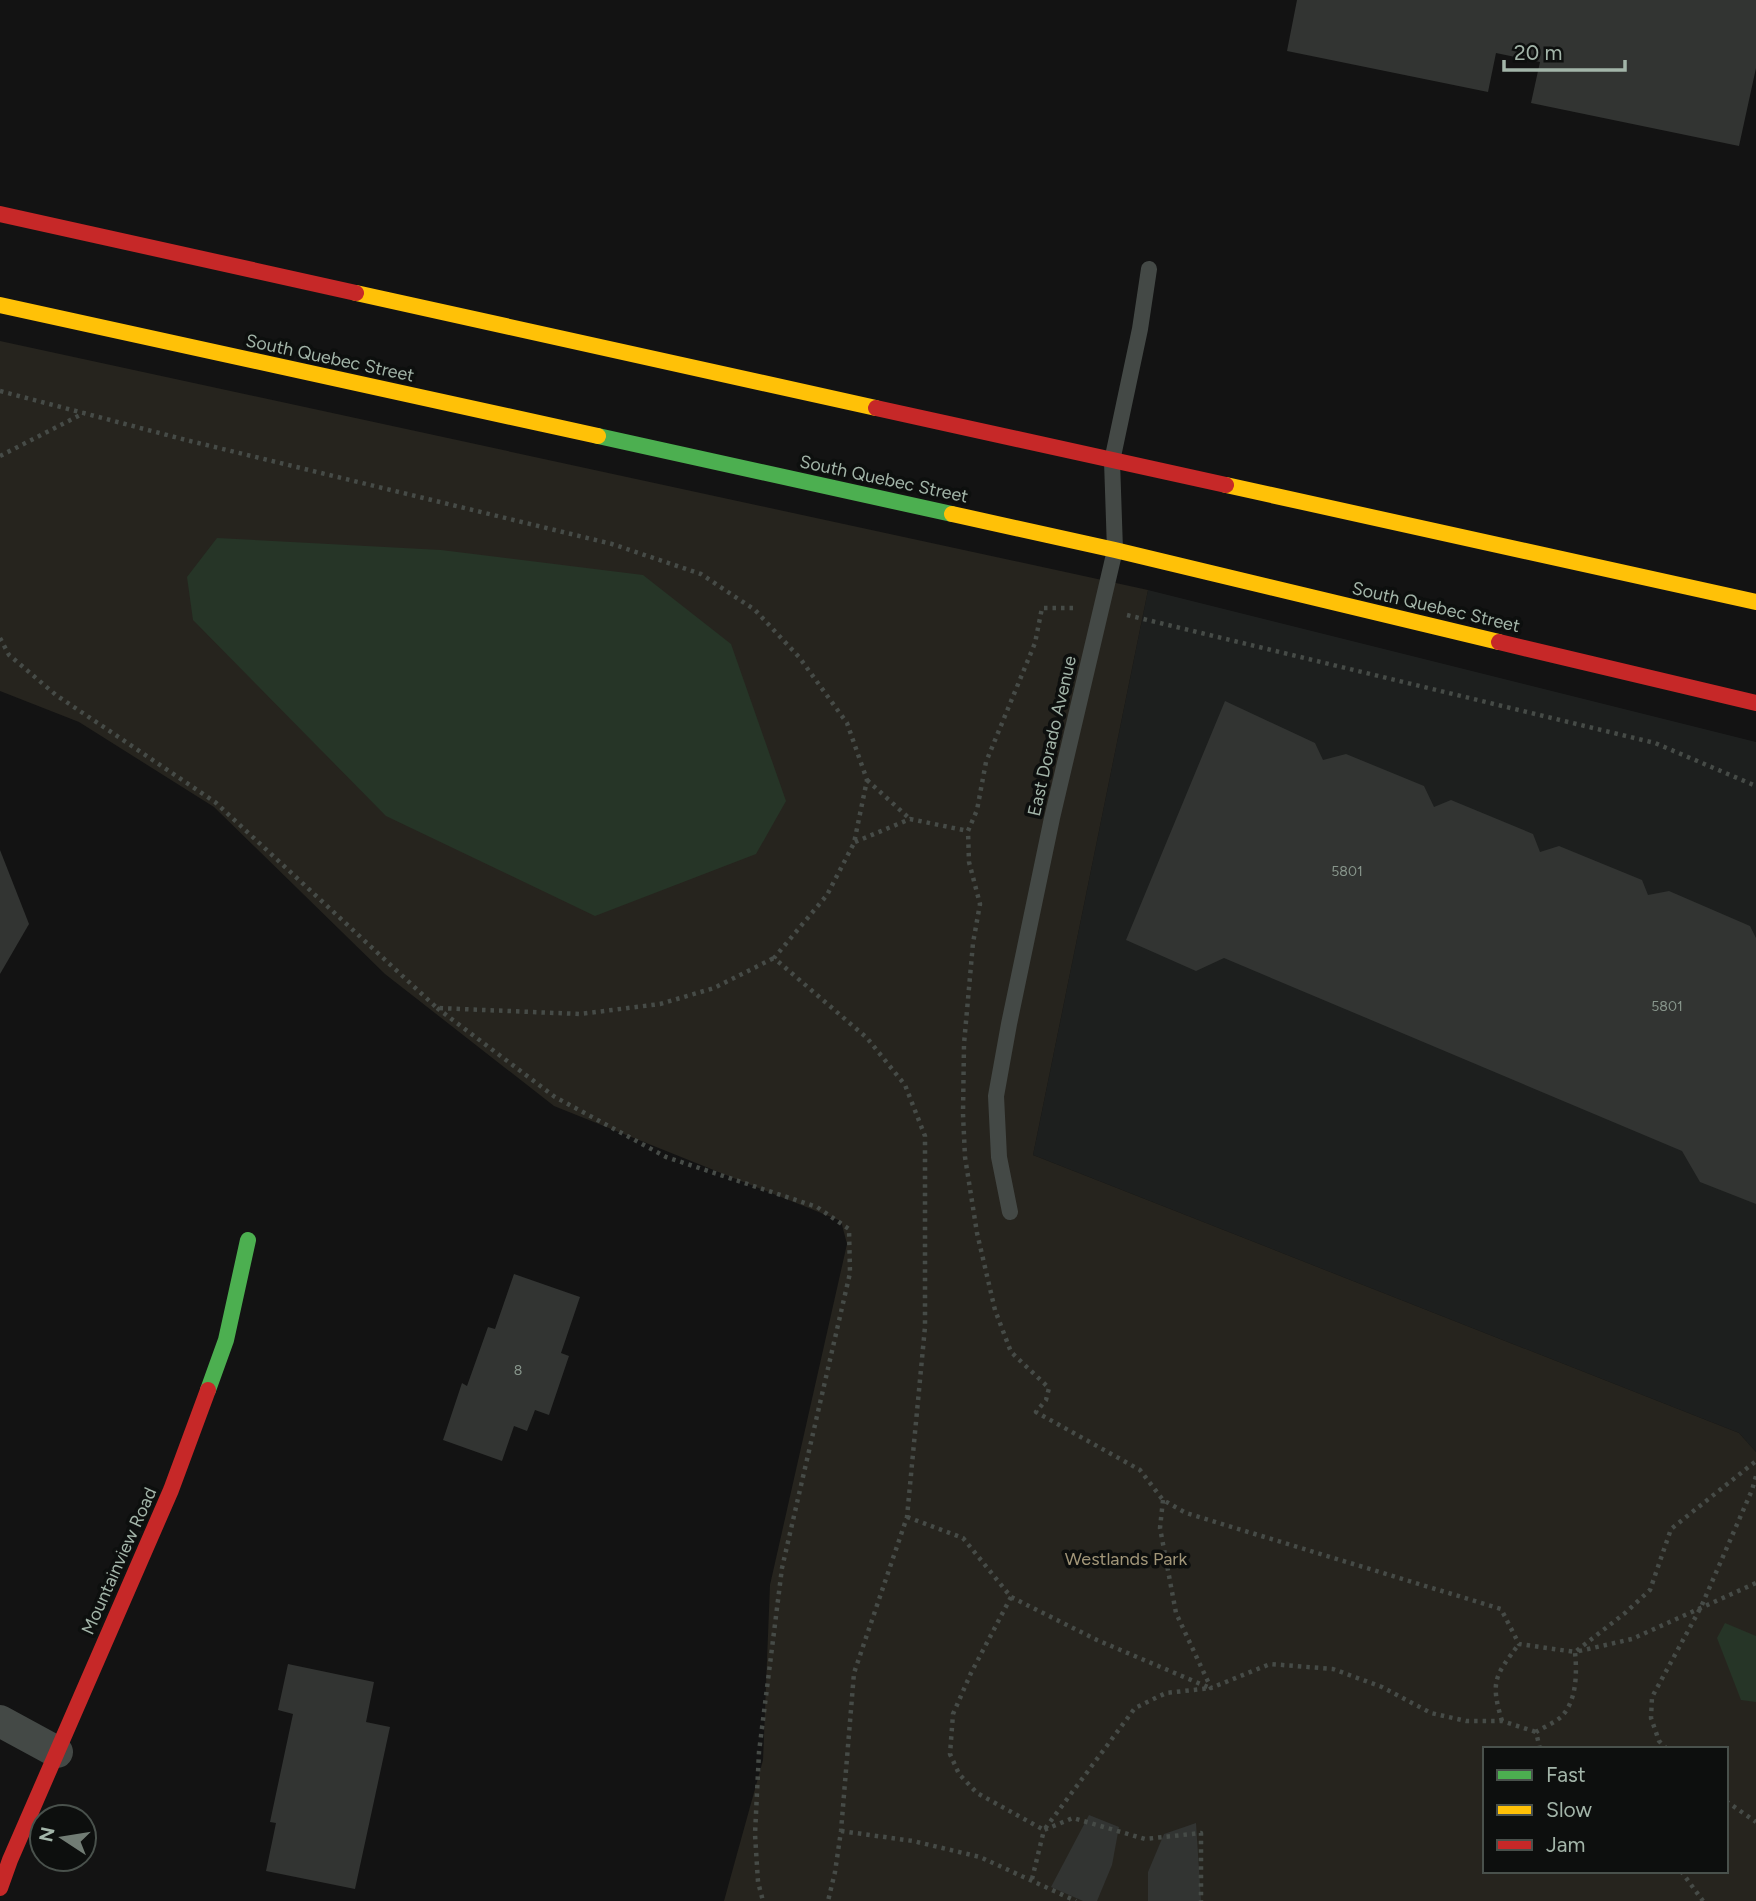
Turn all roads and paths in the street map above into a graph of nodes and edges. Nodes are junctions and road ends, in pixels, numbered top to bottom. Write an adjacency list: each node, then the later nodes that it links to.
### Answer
1 (0, 214): 7 (main road)
2 (1149, 269): 7 (lane, East Dorado Avenue)
3 (0, 305): 8 (main road, South Quebec Street)
4 (0, 391): 5 (path)
5 (85, 413): 6 (path); 13 (path)
6 (0, 456)
7 (1112, 461): 8 (lane, East Dorado Avenue); 9 (main road)
8 (1115, 550): 10 (lane, East Dorado Avenue); 12 (main road, South Quebec Street)
9 (1756, 602)
10 (1100, 608): 14 (path); 16 (path); 20 (lane, East Dorado Avenue)
11 (0, 638): 19 (path)
12 (1756, 703)
13 (867, 780): 15 (path); 17 (path)
14 (1756, 786)
15 (909, 819): 16 (path); 17 (path)
16 (968, 831): 24 (path)
17 (854, 843): 18 (path)
18 (774, 958): 19 (path); 25 (path)
19 (438, 1008): 45 (path)
20 (1010, 1212)
21 (248, 1240): 37 (main road, Mountainview Road)
22 (1756, 1461): 30 (path)
23 (1756, 1476): 28 (path)
24 (1163, 1500): 29 (path); 31 (path)
25 (907, 1517): 27 (path); 41 (path)
26 (1756, 1583): 28 (path)
27 (1011, 1597): 31 (path); 40 (path)
28 (1700, 1607): 30 (path); 36 (path)
29 (1519, 1644): 30 (path); 33 (path)
30 (1575, 1652): 34 (path)
31 (1211, 1688): 33 (path); 40 (path)
32 (0, 1721): 37 (street)
33 (1502, 1721): 34 (path)
34 (1536, 1732): 35 (path)
35 (1540, 1747)
36 (1665, 1747)
37 (57, 1752): 44 (main road, Mountainview Road)
38 (1728, 1802): 39 (path)
39 (1756, 1822)
40 (1044, 1830): 43 (path); 48 (path)
41 (841, 1831): 43 (path); 46 (path)
42 (1682, 1873): 49 (path)
43 (1032, 1879): 47 (path)
44 (0, 1888)
45 (763, 1901)
46 (828, 1901)
47 (1076, 1901)
48 (1200, 1901)
49 (1703, 1901)

